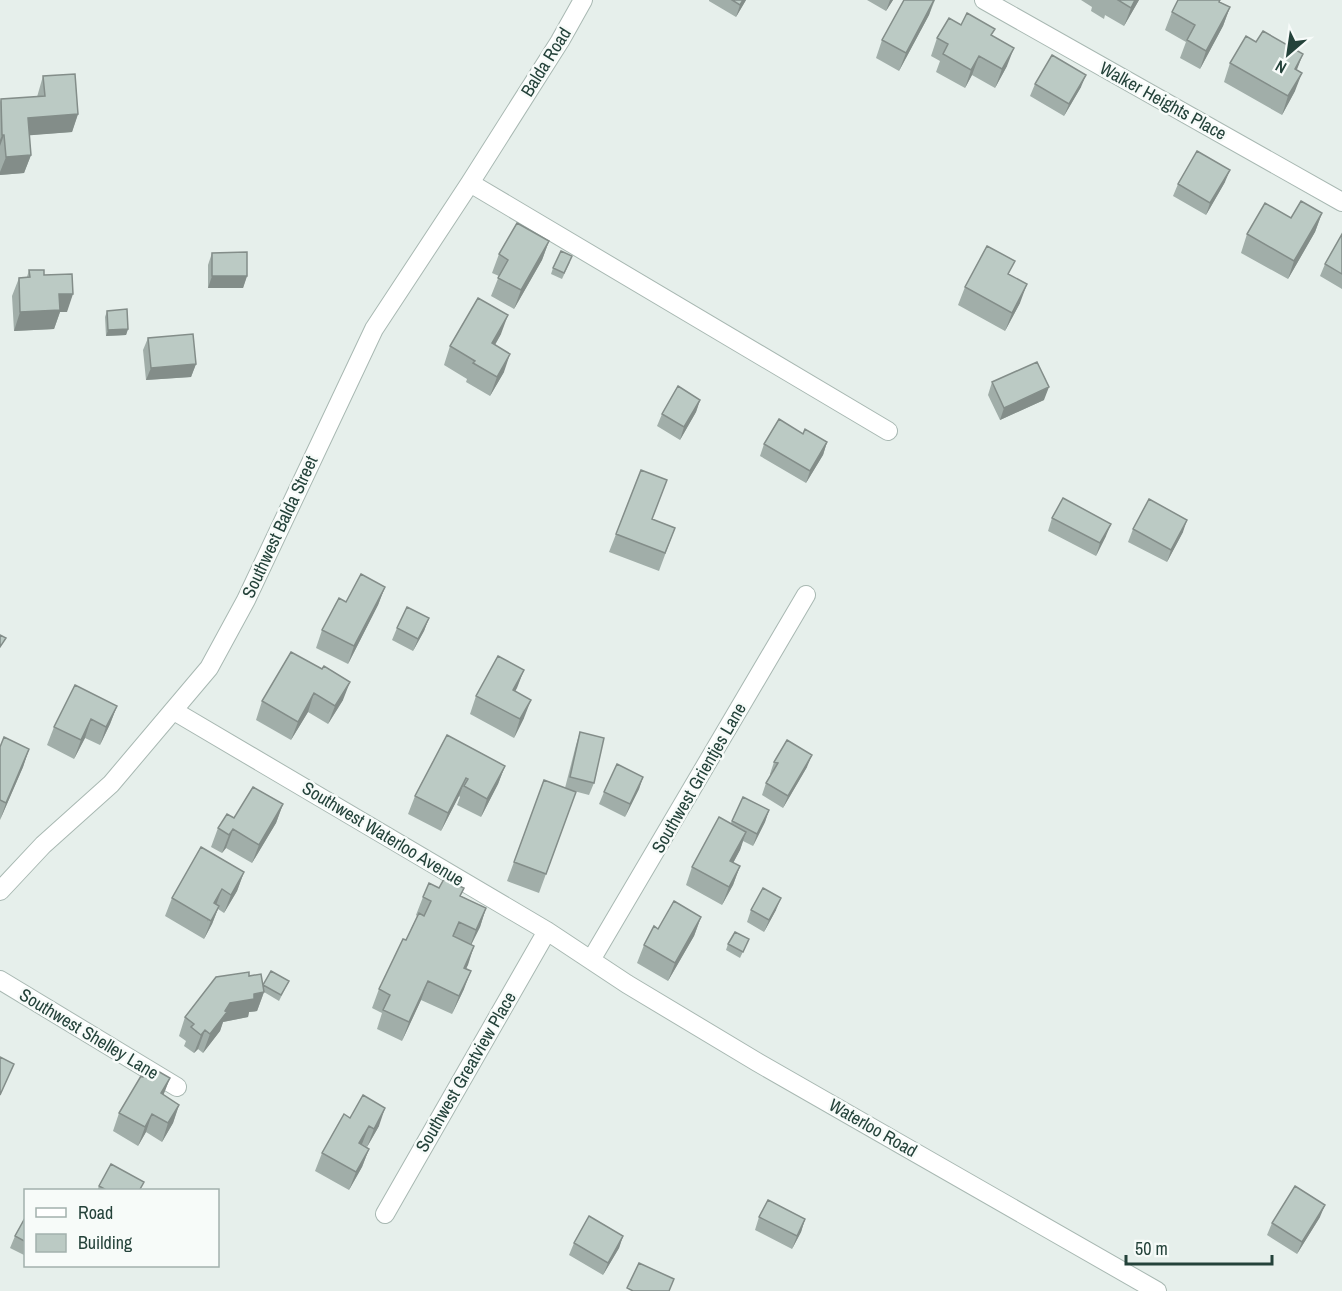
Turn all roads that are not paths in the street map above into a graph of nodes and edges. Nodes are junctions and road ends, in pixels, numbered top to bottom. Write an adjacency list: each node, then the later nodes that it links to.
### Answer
1 (583, 0): 3 (street, Balda Road)
2 (984, 0): 5 (street, Walker Heights Place)
3 (507, 124): 4 (street, Southwest Balda Street)
4 (470, 183): 6 (street); 8 (street, Southwest Balda Street)
5 (1342, 202)
6 (888, 431)
7 (806, 595): 11 (street, Southwest Grientjes Lane)
8 (174, 711): 9 (street, Southwest Balda Street); 10 (street, Southwest Waterloo Avenue)
9 (0, 891)
10 (547, 931): 11 (street, Southwest Waterloo Avenue); 14 (street, Southwest Greatview Place)
11 (591, 960): 15 (street, Waterloo Road)
12 (0, 980): 13 (street, Southwest Shelley Lane)
13 (177, 1087)
14 (386, 1214)
15 (1157, 1291)

